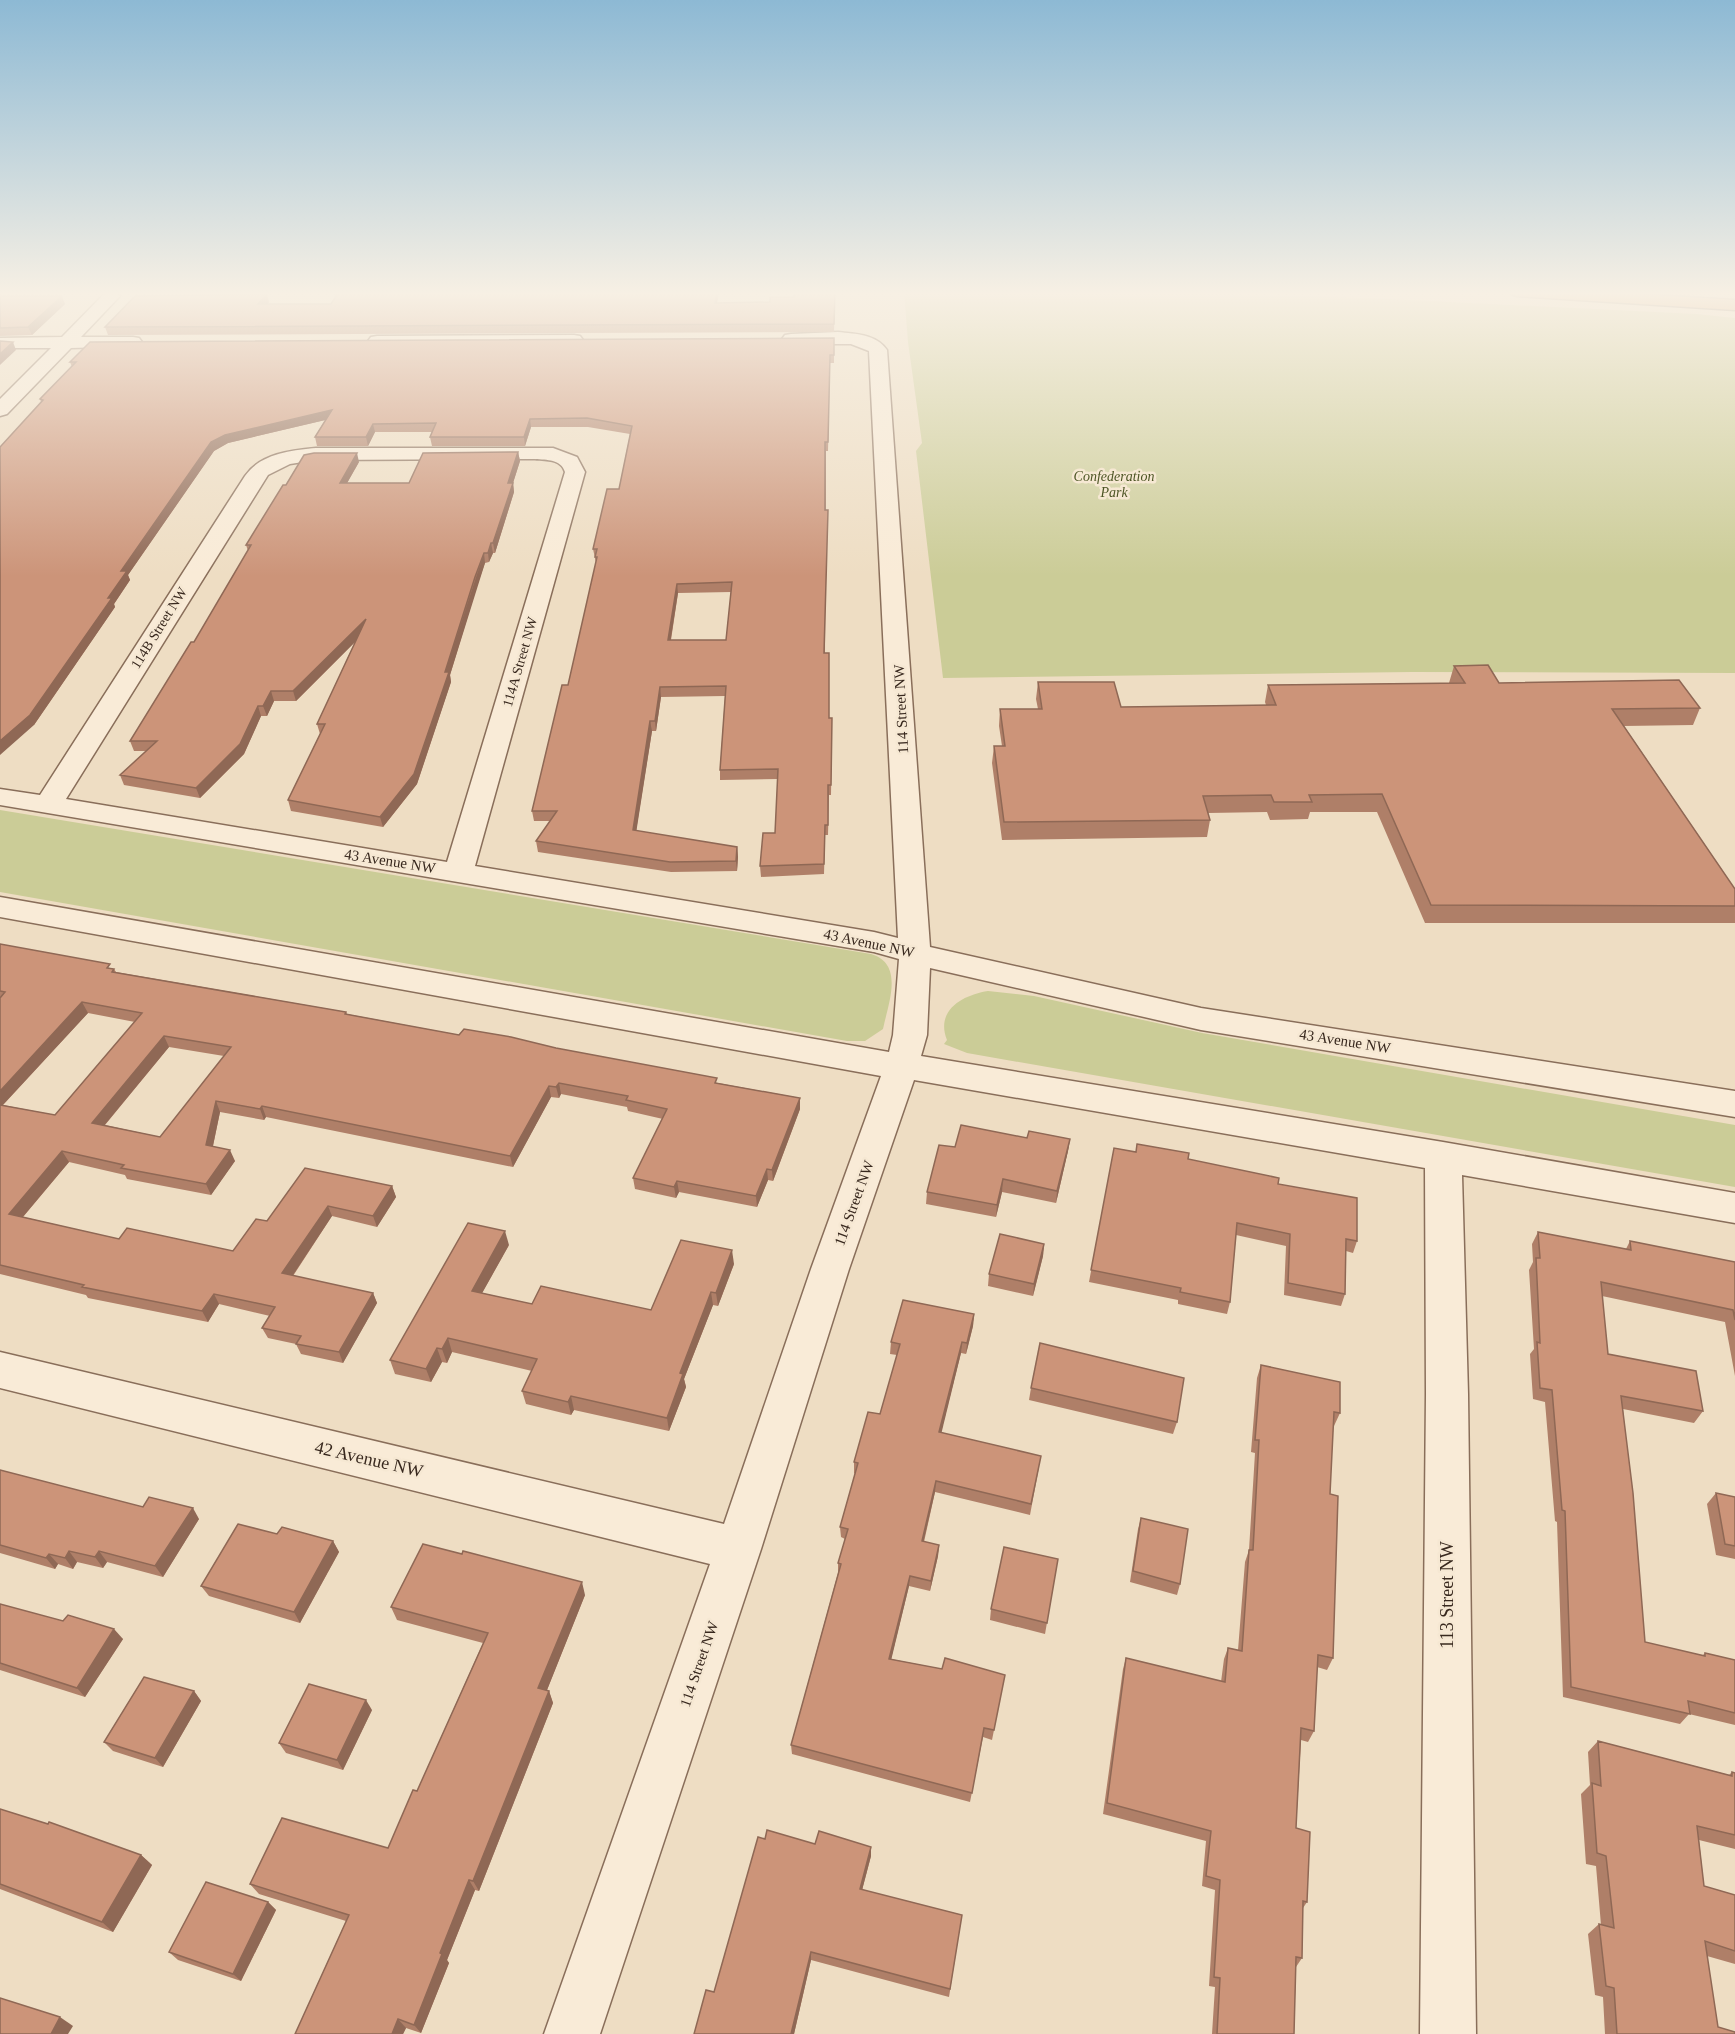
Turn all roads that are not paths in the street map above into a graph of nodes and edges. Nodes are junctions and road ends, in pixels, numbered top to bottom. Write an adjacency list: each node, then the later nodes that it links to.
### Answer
1 (24, 386): 3 (street)
2 (880, 386): 9 (street, 114 Street NW)
3 (0, 410)
4 (564, 457): 6 (street, 114B Street NW); 7 (street, 114A Street NW)
5 (0, 797): 6 (street, 43 Avenue NW)
6 (48, 805): 7 (street, 43 Avenue NW)
7 (459, 872): 9 (street, 43 Avenue NW)
8 (0, 907): 10 (street)
9 (915, 953): 10 (street, 114 Street NW); 11 (street, 43 Avenue NW)
10 (902, 1065): 12 (street); 15 (street, 114 Street NW)
11 (1735, 1104)
12 (1443, 1156): 13 (street); 17 (street, 113 Street NW)
13 (1735, 1208)
14 (0, 1370): 15 (street, 42 Avenue NW)
15 (738, 1549): 16 (street, 114 Street NW)
16 (572, 2034)
17 (1448, 2034)

